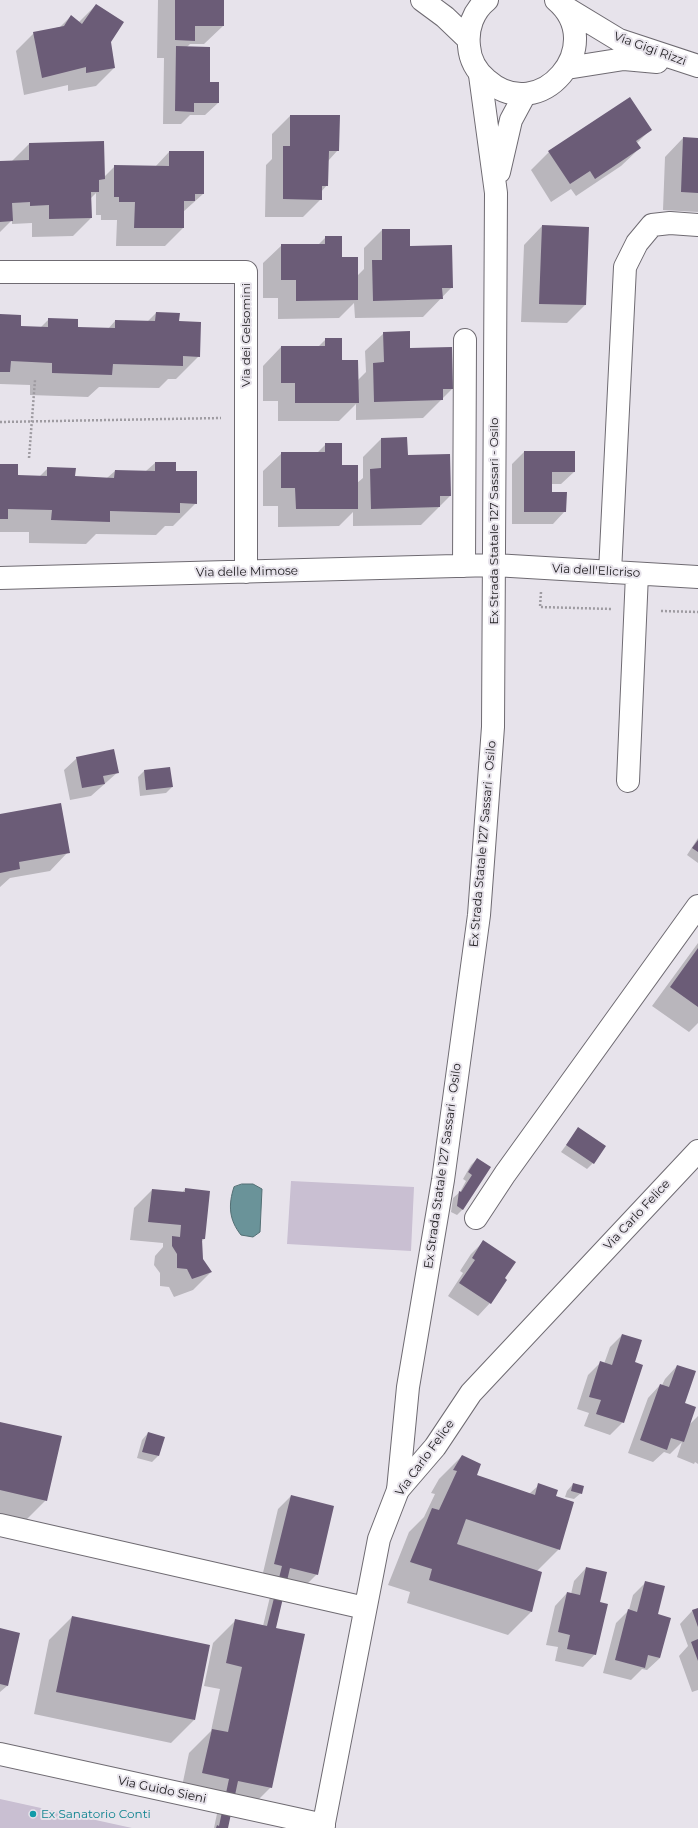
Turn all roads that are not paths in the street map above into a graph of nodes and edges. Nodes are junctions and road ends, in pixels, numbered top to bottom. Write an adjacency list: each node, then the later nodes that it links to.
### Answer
1 (422, 0): 4 (street)
2 (479, 1): 4 (street)
3 (560, 3): 5 (street, Via Gigi Rizzi); 6 (street)
4 (468, 39): 7 (street)
5 (697, 66): 6 (street, Via Gigi Rizzi)
6 (567, 68): 8 (street)
7 (480, 75): 8 (street); 9 (street, Ex Strada Statale 127 Sassari - Osilo)
8 (525, 94): 9 (street, Ex Strada Statale 127 Sassari - Osilo)
9 (496, 193): 14 (street, Ex Strada Statale 127 Sassari - Osilo)
10 (698, 225): 16 (street)
11 (0, 272): 15 (street, Via dei Gelsomini)
12 (465, 340): 13 (street)
13 (464, 566): 14 (street, Via delle Mimose); 15 (street, Via delle Mimose)
14 (494, 566): 16 (street, Via dell'Elicriso); 24 (street, Ex Strada Statale 127 Sassari - Osilo)
15 (246, 572): 19 (street, Via delle Mimose)
16 (610, 572): 17 (street, Via dell'Elicriso)
17 (637, 574): 18 (street, Via dell'Elicriso); 20 (street)
18 (698, 577)
19 (0, 578)
20 (628, 781)
21 (698, 906): 23 (street)
22 (698, 1151): 24 (street, Via Carlo Felice)
23 (476, 1218)
24 (398, 1490): 26 (street, Via Carlo Felice)
25 (0, 1525): 26 (street)
26 (365, 1608): 28 (street, Via Carlo Felice)
27 (0, 1754): 28 (street, Via Guido Sieni)
28 (323, 1826)

